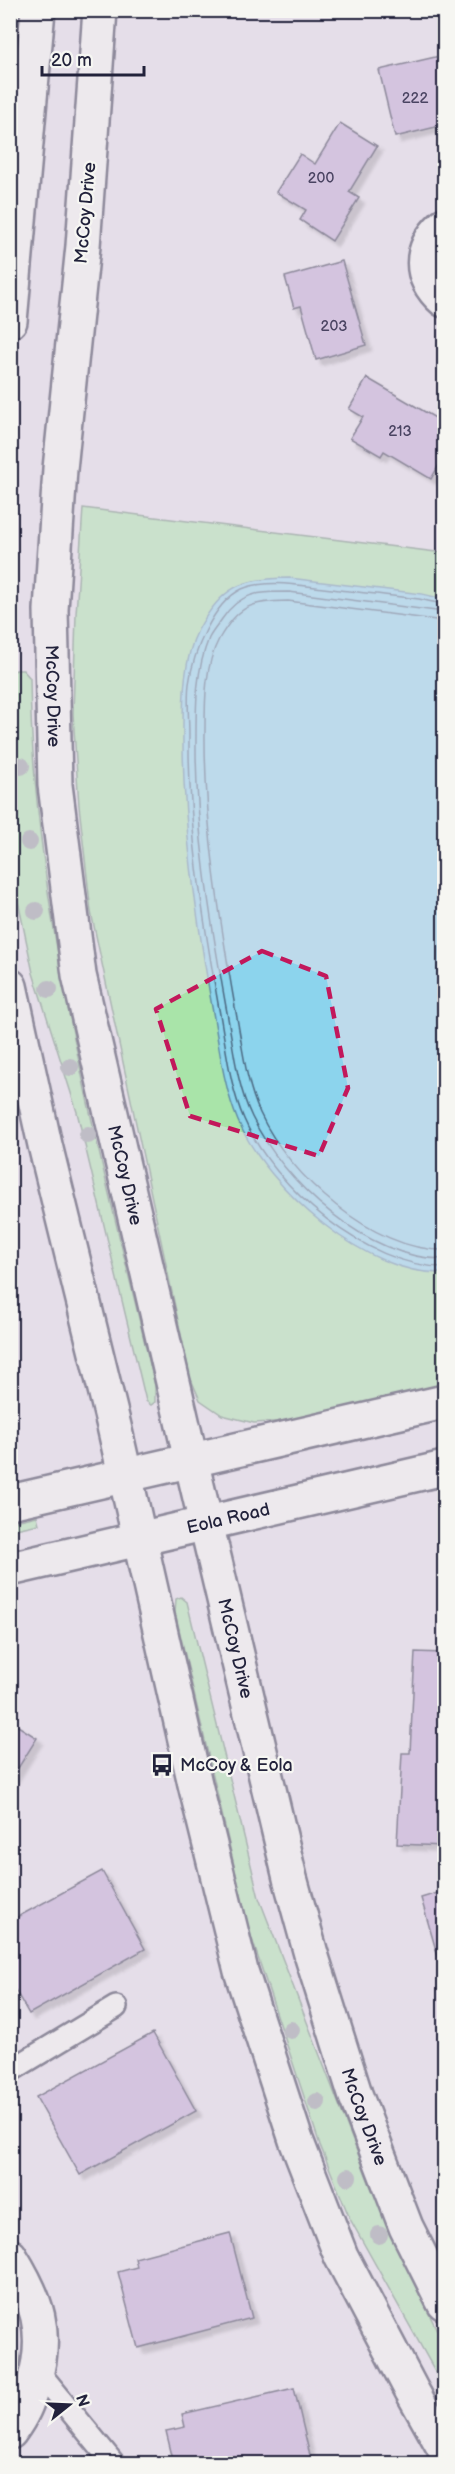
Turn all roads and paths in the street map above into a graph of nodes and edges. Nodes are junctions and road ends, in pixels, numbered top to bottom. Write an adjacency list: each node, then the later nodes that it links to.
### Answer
1 (38, 10): 5 (street)
2 (100, 10): 8 (street, McCoy Drive)
3 (444, 225): 4 (street)
4 (444, 300)
5 (10, 321)
6 (10, 986): 10 (street)
7 (444, 1402): 8 (street)
8 (191, 1460): 10 (street); 12 (street, McCoy Drive)
9 (444, 1468): 12 (street, Eola Road)
10 (125, 1475): 11 (street); 13 (street)
11 (10, 1502)
12 (206, 1523): 13 (street, Eola Road); 18 (street, McCoy Drive)
13 (140, 1539): 14 (street, Eola Road); 21 (street)
14 (10, 1569)
15 (116, 2007): 16 (lane)
16 (10, 2071)
17 (10, 2256): 19 (street)
18 (444, 2303)
19 (38, 2370): 20 (street); 22 (lane)
20 (10, 2432)
21 (444, 2448)
22 (114, 2463)

